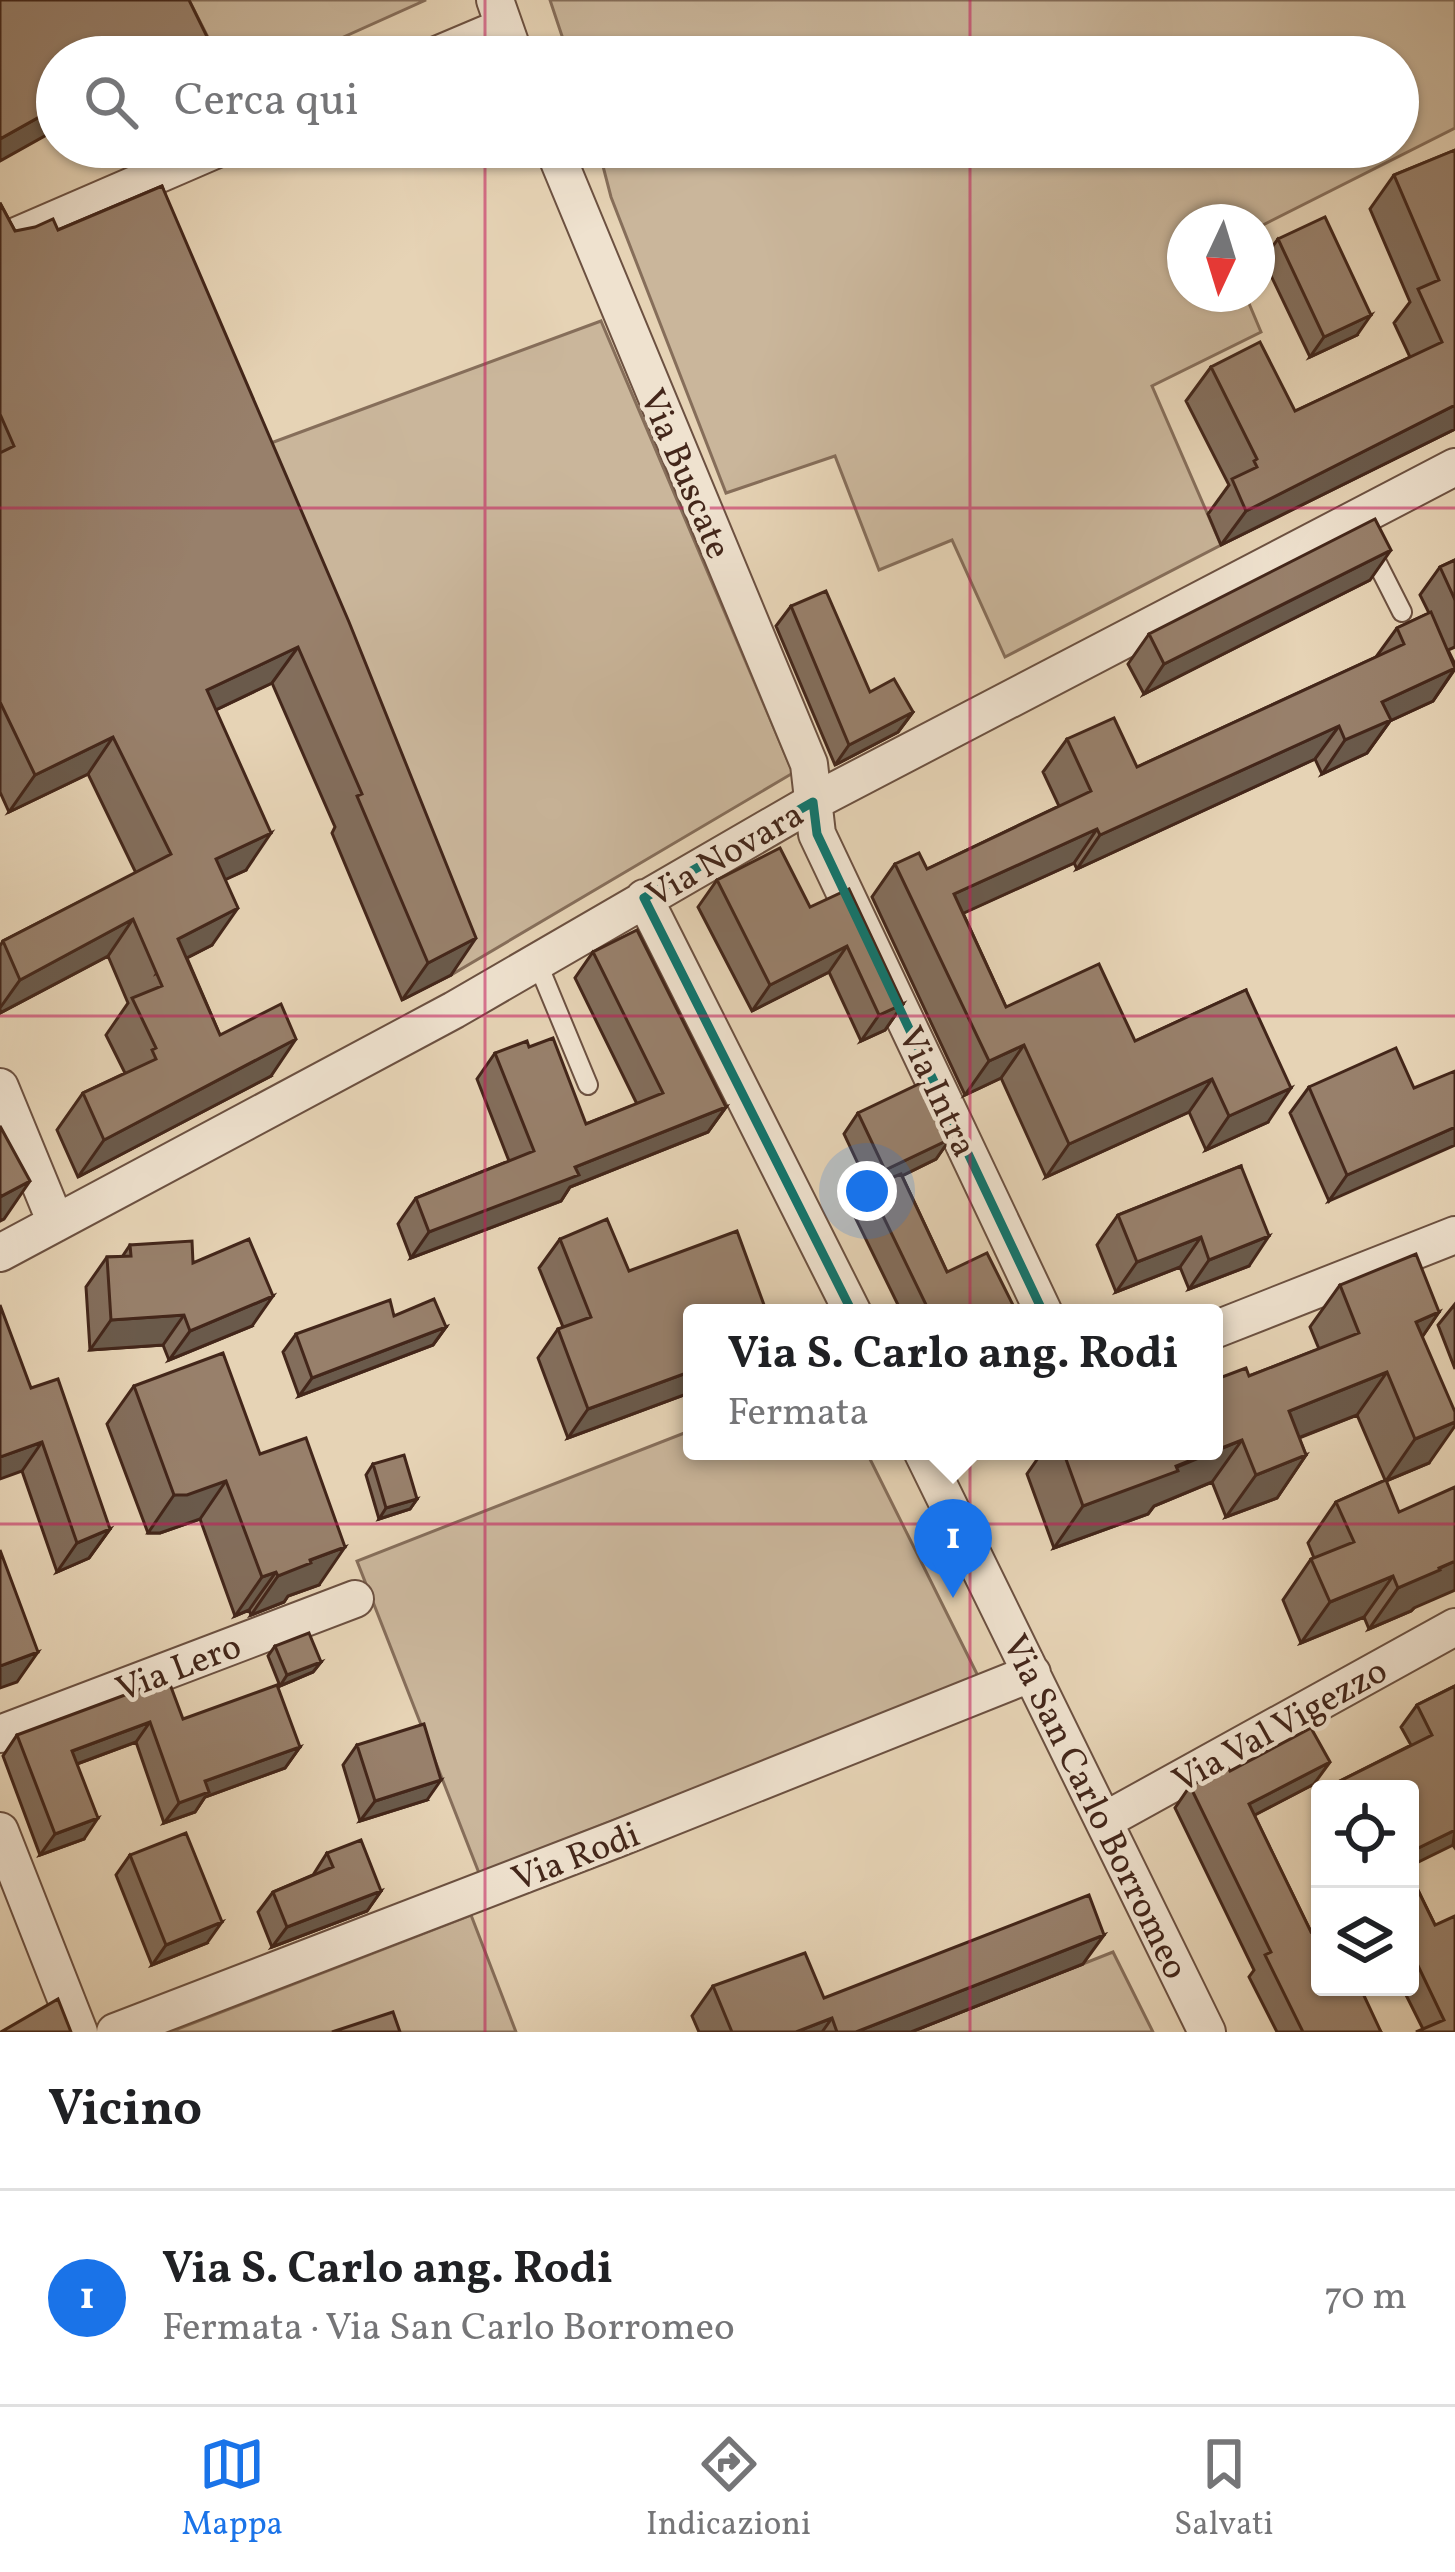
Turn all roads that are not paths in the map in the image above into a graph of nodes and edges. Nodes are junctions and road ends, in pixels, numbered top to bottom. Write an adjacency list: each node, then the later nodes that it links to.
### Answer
1 (173, 168): 3 (street)
2 (562, 168): 7 (street, Via Buscate)
3 (0, 243)
4 (1455, 467): 5 (street, Via Novara)
5 (1354, 518): 6 (lane); 7 (street, Via Novara)
6 (1402, 612)
7 (813, 802): 8 (street, Via Novara); 16 (street, Via Intra)
8 (644, 898): 9 (street, Via Novara); 15 (street)
9 (537, 962): 10 (lane); 12 (street, Via Novara)
10 (588, 1085)
11 (0, 1087): 12 (street)
12 (56, 1223): 14 (street, Via Novara)
13 (1455, 1235): 17 (street)
14 (0, 1253)
15 (848, 1304)
16 (1040, 1304)
17 (1223, 1326)
18 (926, 1460): 21 (street, Via San Carlo Borromeo)
19 (356, 1599): 22 (street, Via Lero)
20 (1455, 1627): 23 (street, Via Val Vigezzo)
21 (1032, 1673): 23 (street, Via San Carlo Borromeo); 26 (street, Via Rodi)
22 (0, 1734)
23 (1103, 1821): 27 (street, Via San Carlo Borromeo)
24 (0, 1832): 25 (street)
25 (79, 2032)
26 (115, 2032)
27 (1207, 2032)

